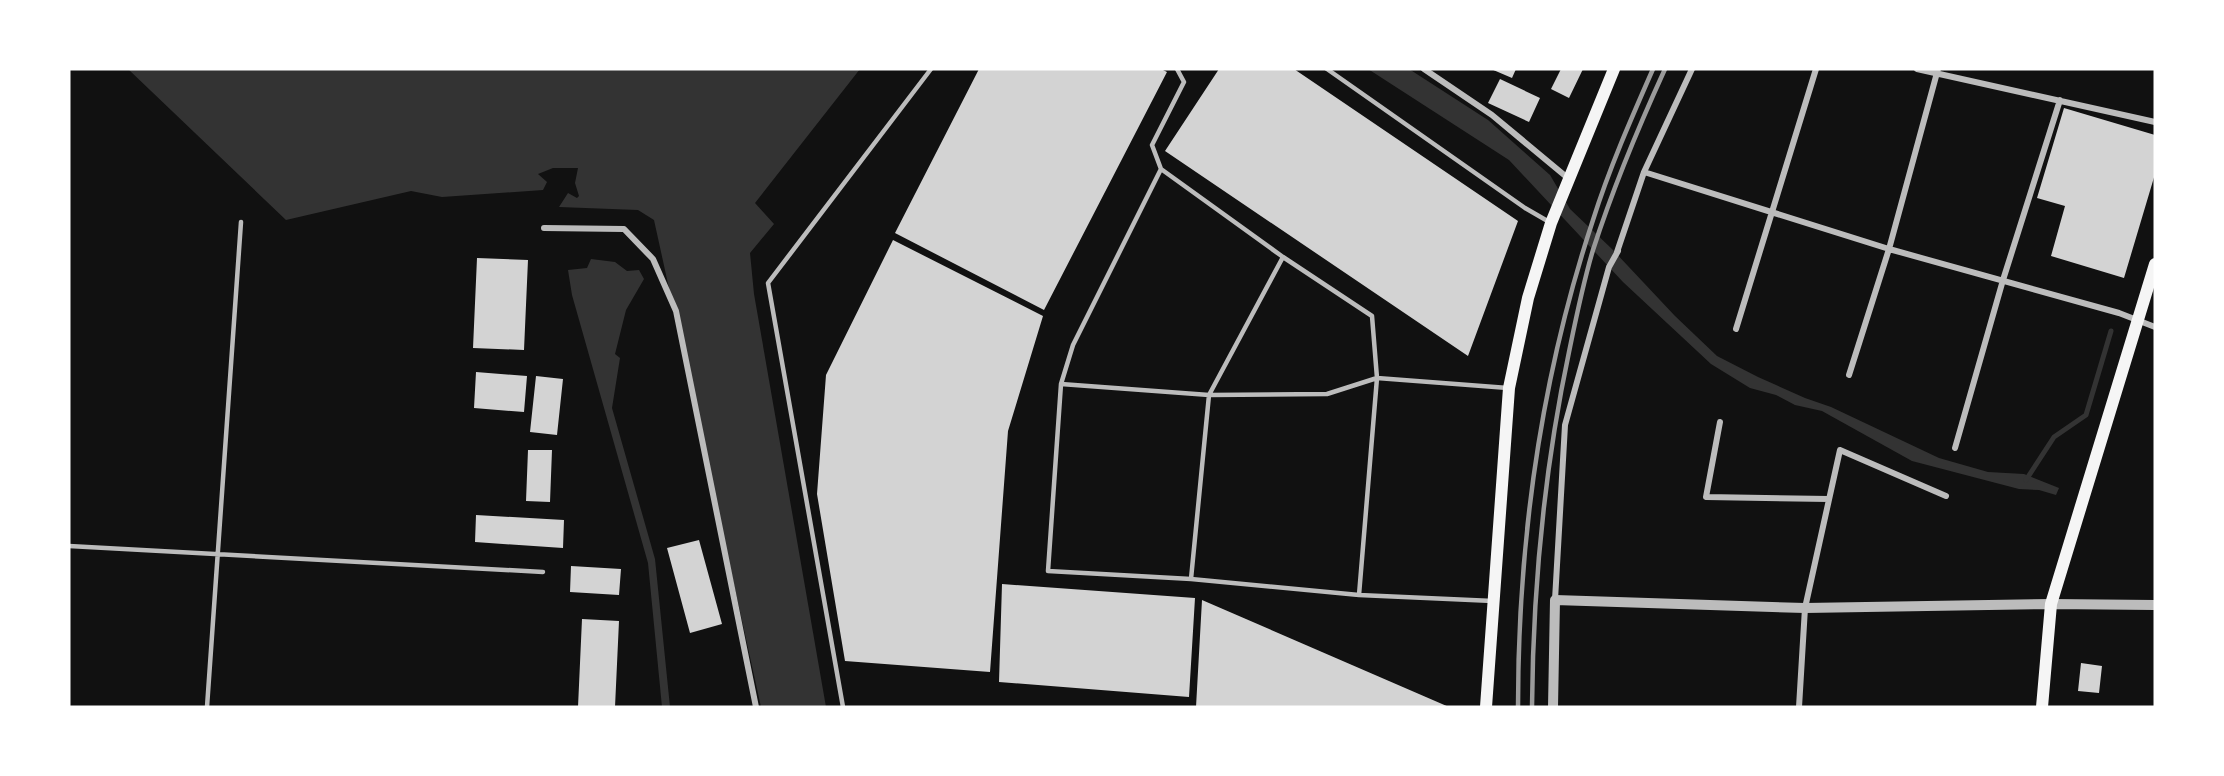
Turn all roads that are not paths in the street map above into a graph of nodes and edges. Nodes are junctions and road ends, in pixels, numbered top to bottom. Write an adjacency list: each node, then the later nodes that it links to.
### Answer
1 (931, 69): 47 (lane)
2 (1177, 69): 12 (lane)
3 (1328, 69): 16 (lane)
4 (1424, 69): 14 (street)
5 (1614, 69): 14 (main road)
6 (1692, 69): 13 (street)
7 (1816, 69): 15 (street)
8 (1917, 69): 9 (street)
9 (1937, 71): 10 (street); 19 (street)
10 (2060, 100): 11 (street); 22 (street)
11 (2155, 122)
12 (1161, 170): 20 (lane); 28 (lane)
13 (1644, 172): 15 (street); 40 (street)
14 (1567, 184): 16 (main road)
15 (1770, 213): 19 (street); 25 (street)
16 (1553, 217): 29 (main road)
17 (241, 222): 36 (lane)
18 (544, 228): 46 (street)
19 (1889, 249): 22 (street); 26 (street)
20 (1283, 257): 27 (lane); 30 (lane)
21 (2155, 264): 23 (main road)
22 (2003, 280): 23 (street); 32 (street)
23 (2138, 319): 24 (street); 42 (main road)
24 (2155, 327)
25 (1736, 329)
26 (1849, 375)
27 (1377, 378): 29 (lane); 30 (lane); 39 (lane)
28 (1061, 384): 30 (lane); 38 (lane)
29 (1509, 388): 41 (main road)
30 (1209, 394): 38 (lane)
31 (1720, 422): 34 (street)
32 (1955, 448)
33 (1946, 496): 34 (street)
34 (1829, 499): 44 (street)
35 (69, 546): 36 (lane)
36 (218, 554): 37 (lane); 45 (lane)
37 (543, 572)
38 (1191, 579): 39 (lane)
39 (1359, 595): 41 (lane)
40 (1555, 600): 44 (street); 49 (street)
41 (1492, 601): 48 (main road)
42 (2050, 604): 43 (street); 44 (street); 51 (main road)
43 (2155, 605)
44 (1805, 608): 50 (street)
45 (207, 707)
46 (756, 707)
47 (843, 707)
48 (1486, 707)
49 (1553, 707)
50 (1799, 707)
51 (2042, 707)

